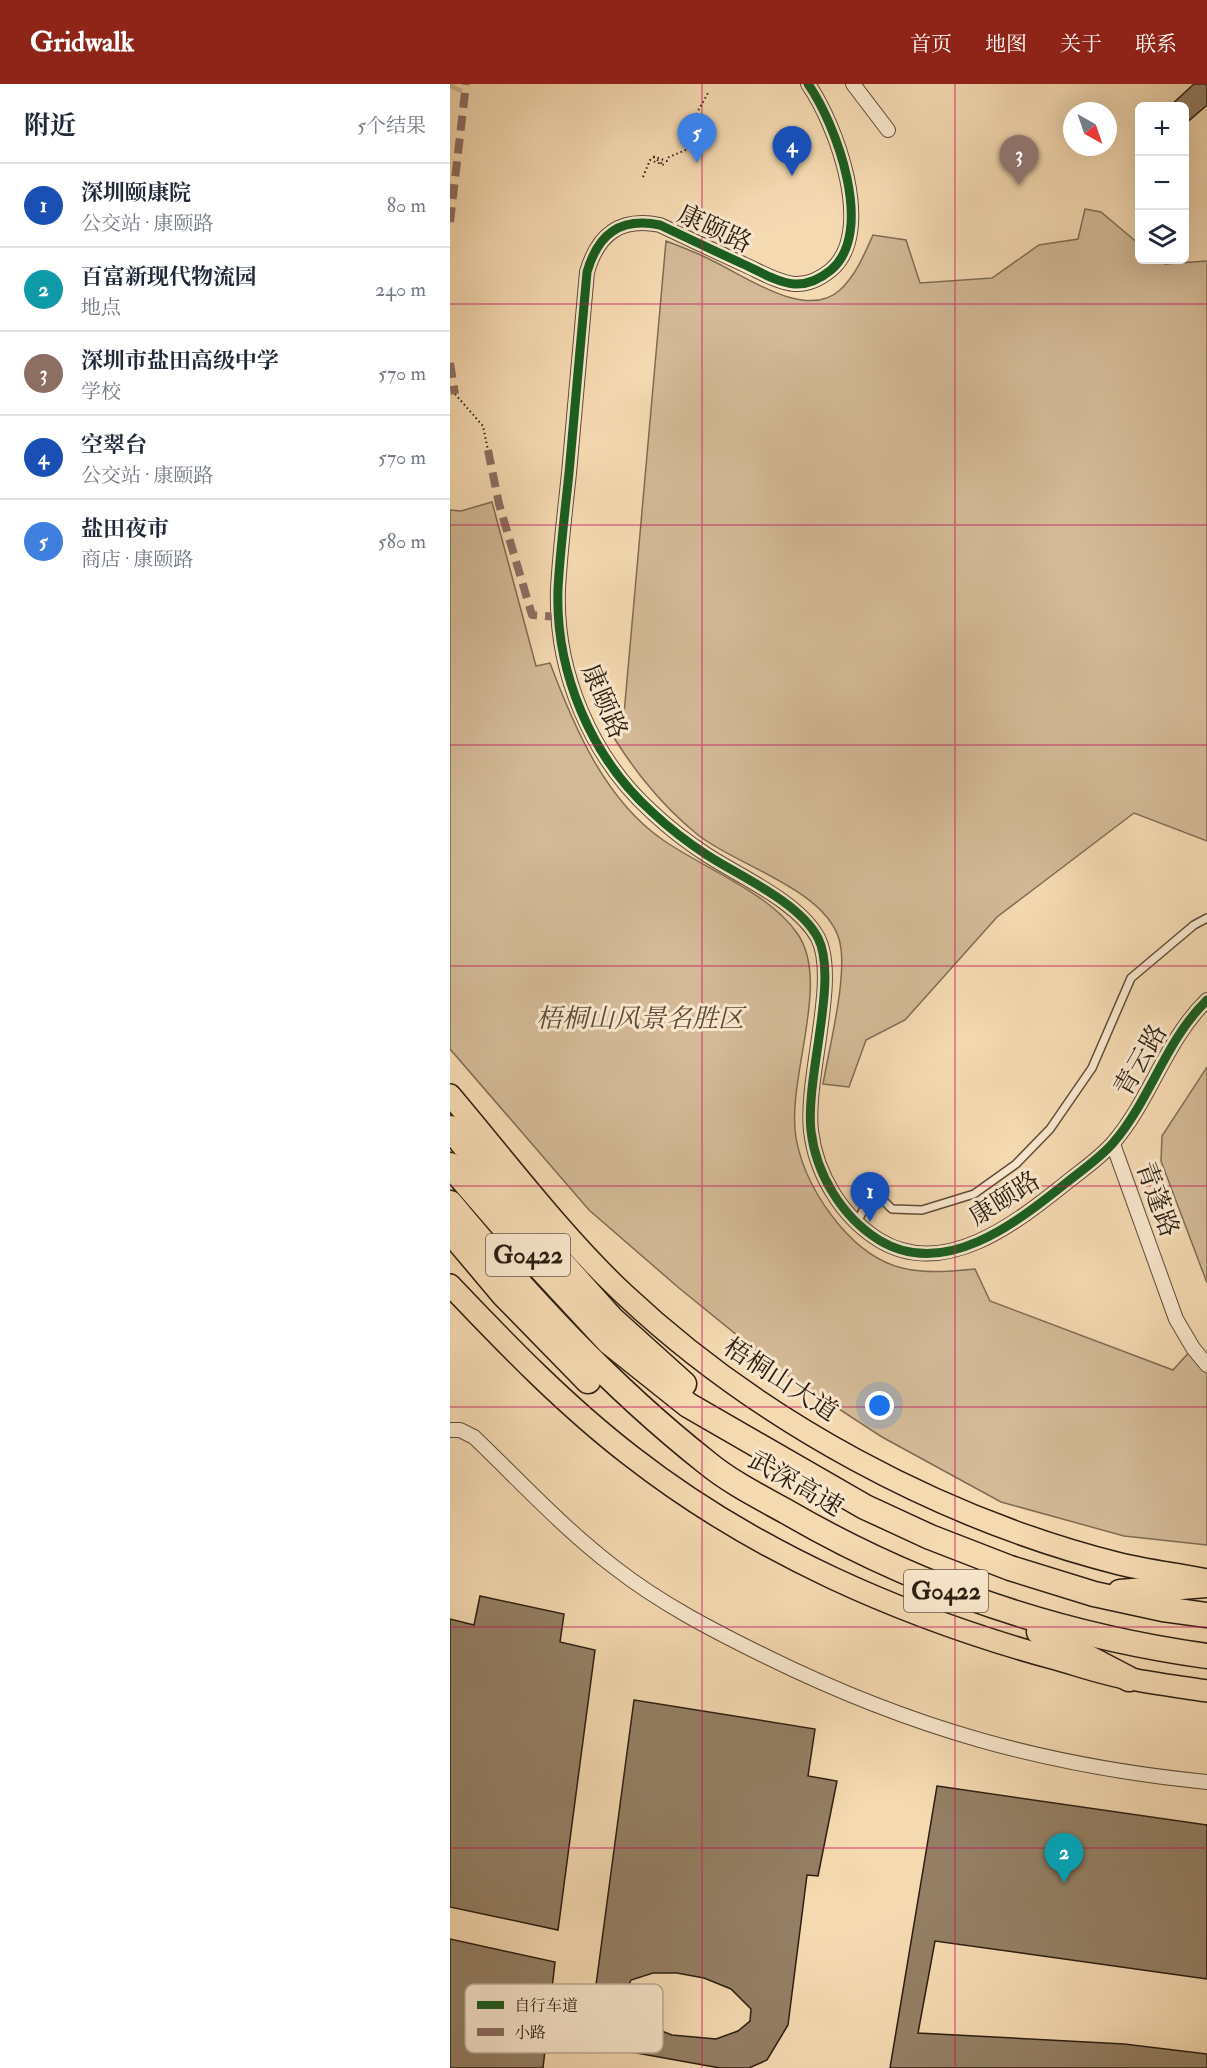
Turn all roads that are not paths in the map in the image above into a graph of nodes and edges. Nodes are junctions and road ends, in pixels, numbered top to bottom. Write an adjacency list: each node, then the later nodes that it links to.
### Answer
1 (808, 84): 11 (street, 康颐路)
2 (853, 84): 3 (street)
3 (888, 130)
4 (1207, 918): 11 (lane)
5 (1207, 1000): 8 (street, 青云路)
6 (450, 1095): 18 (main road, 梧桐山大道)
7 (450, 1128): 16 (highway)
8 (1113, 1144): 11 (street, 康颐路); 14 (street, 青蓬路)
9 (450, 1165): 16 (highway, 武深高速 / G0422)
10 (450, 1203): 17 (highway, 武深高速 / G0422)
11 (857, 1223)
12 (450, 1231): 17 (highway)
13 (450, 1286): 24 (main road)
14 (1207, 1365)
15 (450, 1430): 26 (street)
16 (784, 1460): 20 (highway, 武深高速 / G0422)
17 (708, 1464): 21 (highway, 武深高速 / G0422)
18 (1207, 1580)
19 (1207, 1586): 20 (highway)
20 (1094, 1594): 22 (highway, 武深高速 / G0422)
21 (997, 1609): 23 (highway, 武深高速 / G0422); 24 (highway)
22 (1207, 1615)
23 (1207, 1656)
24 (1129, 1679): 25 (main road)
25 (1207, 1691)
26 (1207, 1782)

